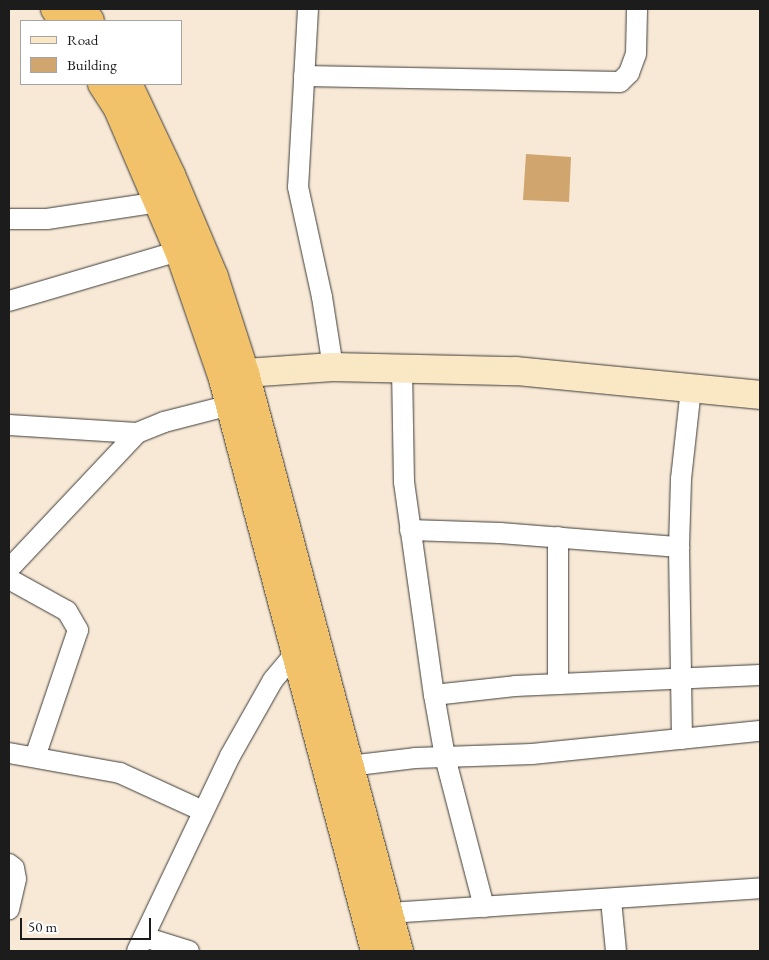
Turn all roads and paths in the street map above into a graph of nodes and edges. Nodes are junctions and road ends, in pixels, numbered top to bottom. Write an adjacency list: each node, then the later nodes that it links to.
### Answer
1 (55, 9): 5 (highway)
2 (82, 9): 6 (highway)
3 (308, 9): 7 (street)
4 (637, 9): 7 (street)
5 (62, 20)
6 (89, 20)
7 (304, 76): 14 (street)
8 (103, 85): 10 (highway)
9 (128, 85): 16 (highway)
10 (159, 202): 11 (street); 12 (highway)
11 (9, 219)
12 (179, 251): 13 (street); 19 (highway)
13 (9, 301)
14 (333, 367): 15 (main road); 16 (main road)
15 (402, 368): 17 (main road); 22 (street)
16 (245, 373): 37 (highway)
17 (691, 388): 18 (main road); 24 (street)
18 (760, 395)
19 (230, 405): 21 (street); 27 (highway)
20 (9, 425): 21 (street)
21 (137, 433): 25 (street)
22 (410, 530): 23 (street); 31 (street)
23 (558, 537): 24 (street); 30 (street)
24 (679, 547): 29 (street)
25 (9, 569)
26 (9, 579): 35 (street)
27 (295, 654): 38 (street); 47 (highway)
28 (760, 675): 29 (street)
29 (680, 678): 30 (street); 33 (street)
30 (558, 684): 31 (street)
31 (434, 695): 36 (street)
32 (760, 731): 33 (street)
33 (682, 739): 36 (street)
34 (9, 753): 35 (street)
35 (35, 757): 38 (street)
36 (444, 757): 37 (street); 42 (street)
37 (349, 766): 44 (highway)
38 (203, 811): 45 (street)
39 (9, 864): 43 (street)
40 (760, 888): 41 (street)
41 (611, 900): 42 (street); 49 (street)
42 (484, 907): 44 (street)
43 (9, 909)
44 (388, 913): 48 (highway)
45 (141, 944): 46 (street)
46 (188, 951)
47 (375, 951)
48 (399, 951)
49 (616, 951)

